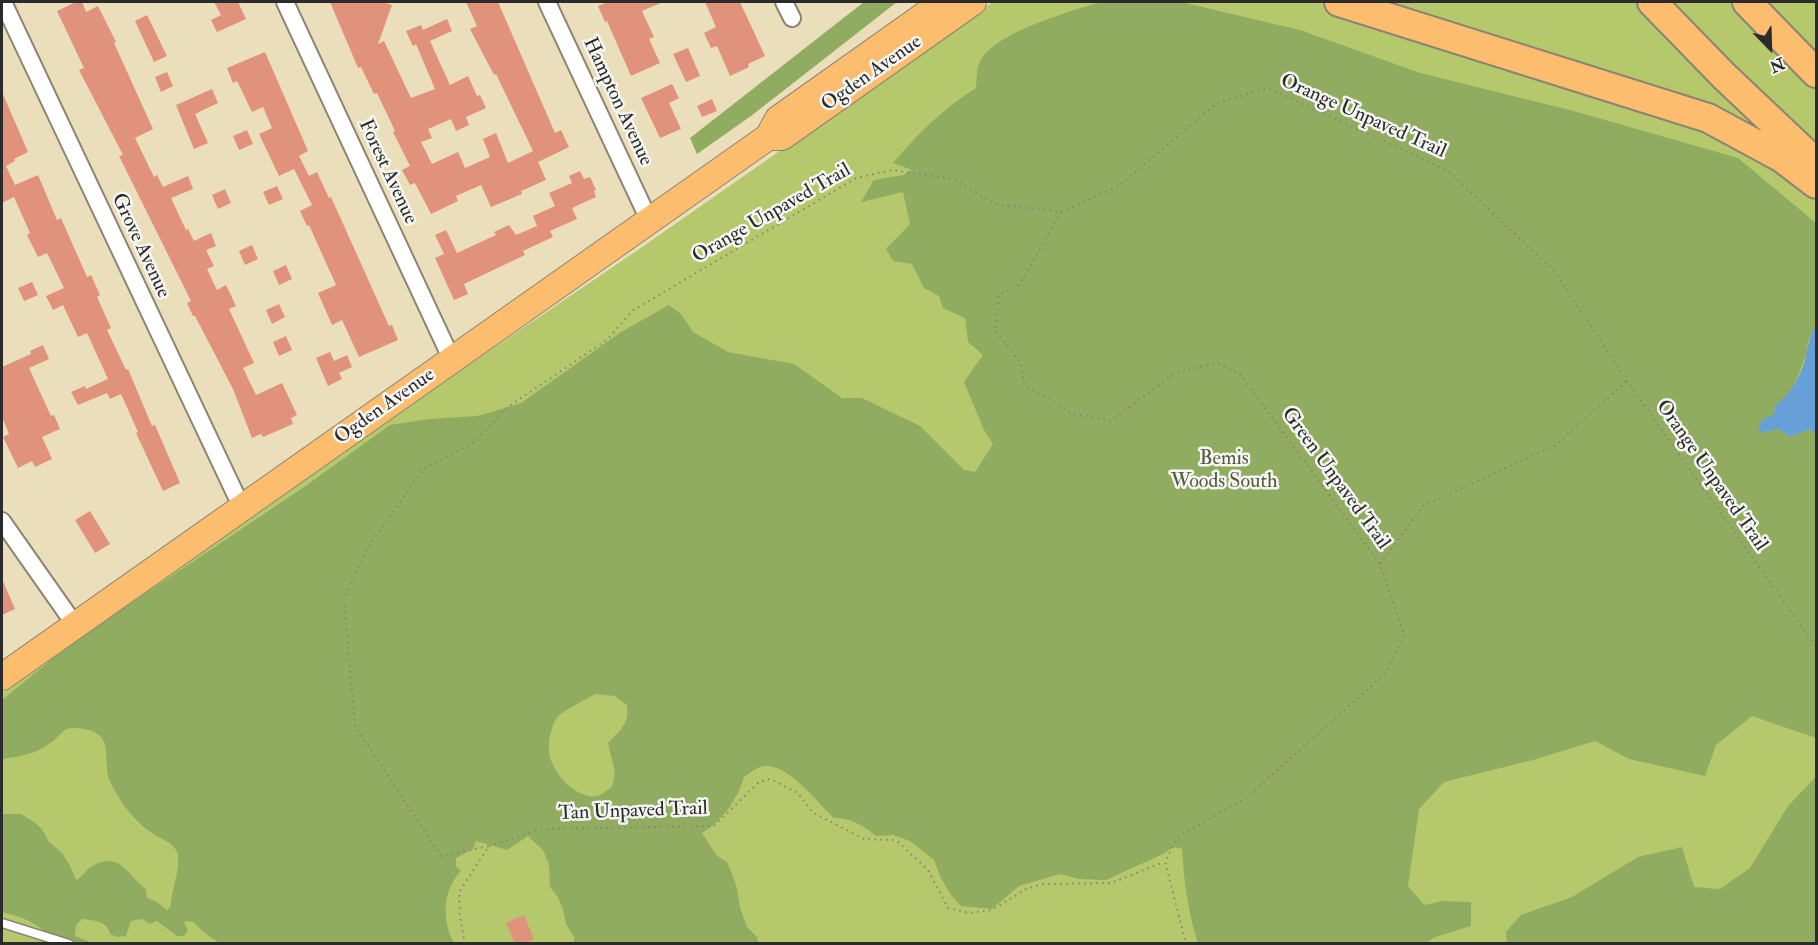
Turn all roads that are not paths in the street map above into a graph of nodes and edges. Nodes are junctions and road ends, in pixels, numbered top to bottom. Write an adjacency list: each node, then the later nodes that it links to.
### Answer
1 (3, 2): 17 (street, Grove Avenue)
2 (285, 2): 16 (street, Forest Avenue)
3 (547, 2): 15 (street, Hampton Avenue)
4 (784, 2): 10 (street)
5 (943, 2): 12 (main road, Ogden Avenue)
6 (973, 2): 12 (main road, Ogden Avenue)
7 (1339, 2): 14 (highway)
8 (1653, 2): 13 (highway)
9 (1747, 2): 11 (highway)
10 (792, 18)
11 (1816, 73)
12 (768, 137): 15 (main road, Ogden Avenue)
13 (1816, 163)
14 (1816, 184)
15 (649, 220): 16 (main road, Ogden Avenue)
16 (452, 360): 17 (main road, Ogden Avenue)
17 (242, 507): 19 (main road, Ogden Avenue)
18 (2, 521): 19 (street)
19 (75, 625): 20 (main road, Ogden Avenue)
20 (2, 677)
21 (2, 923): 22 (lane)
22 (69, 944)

